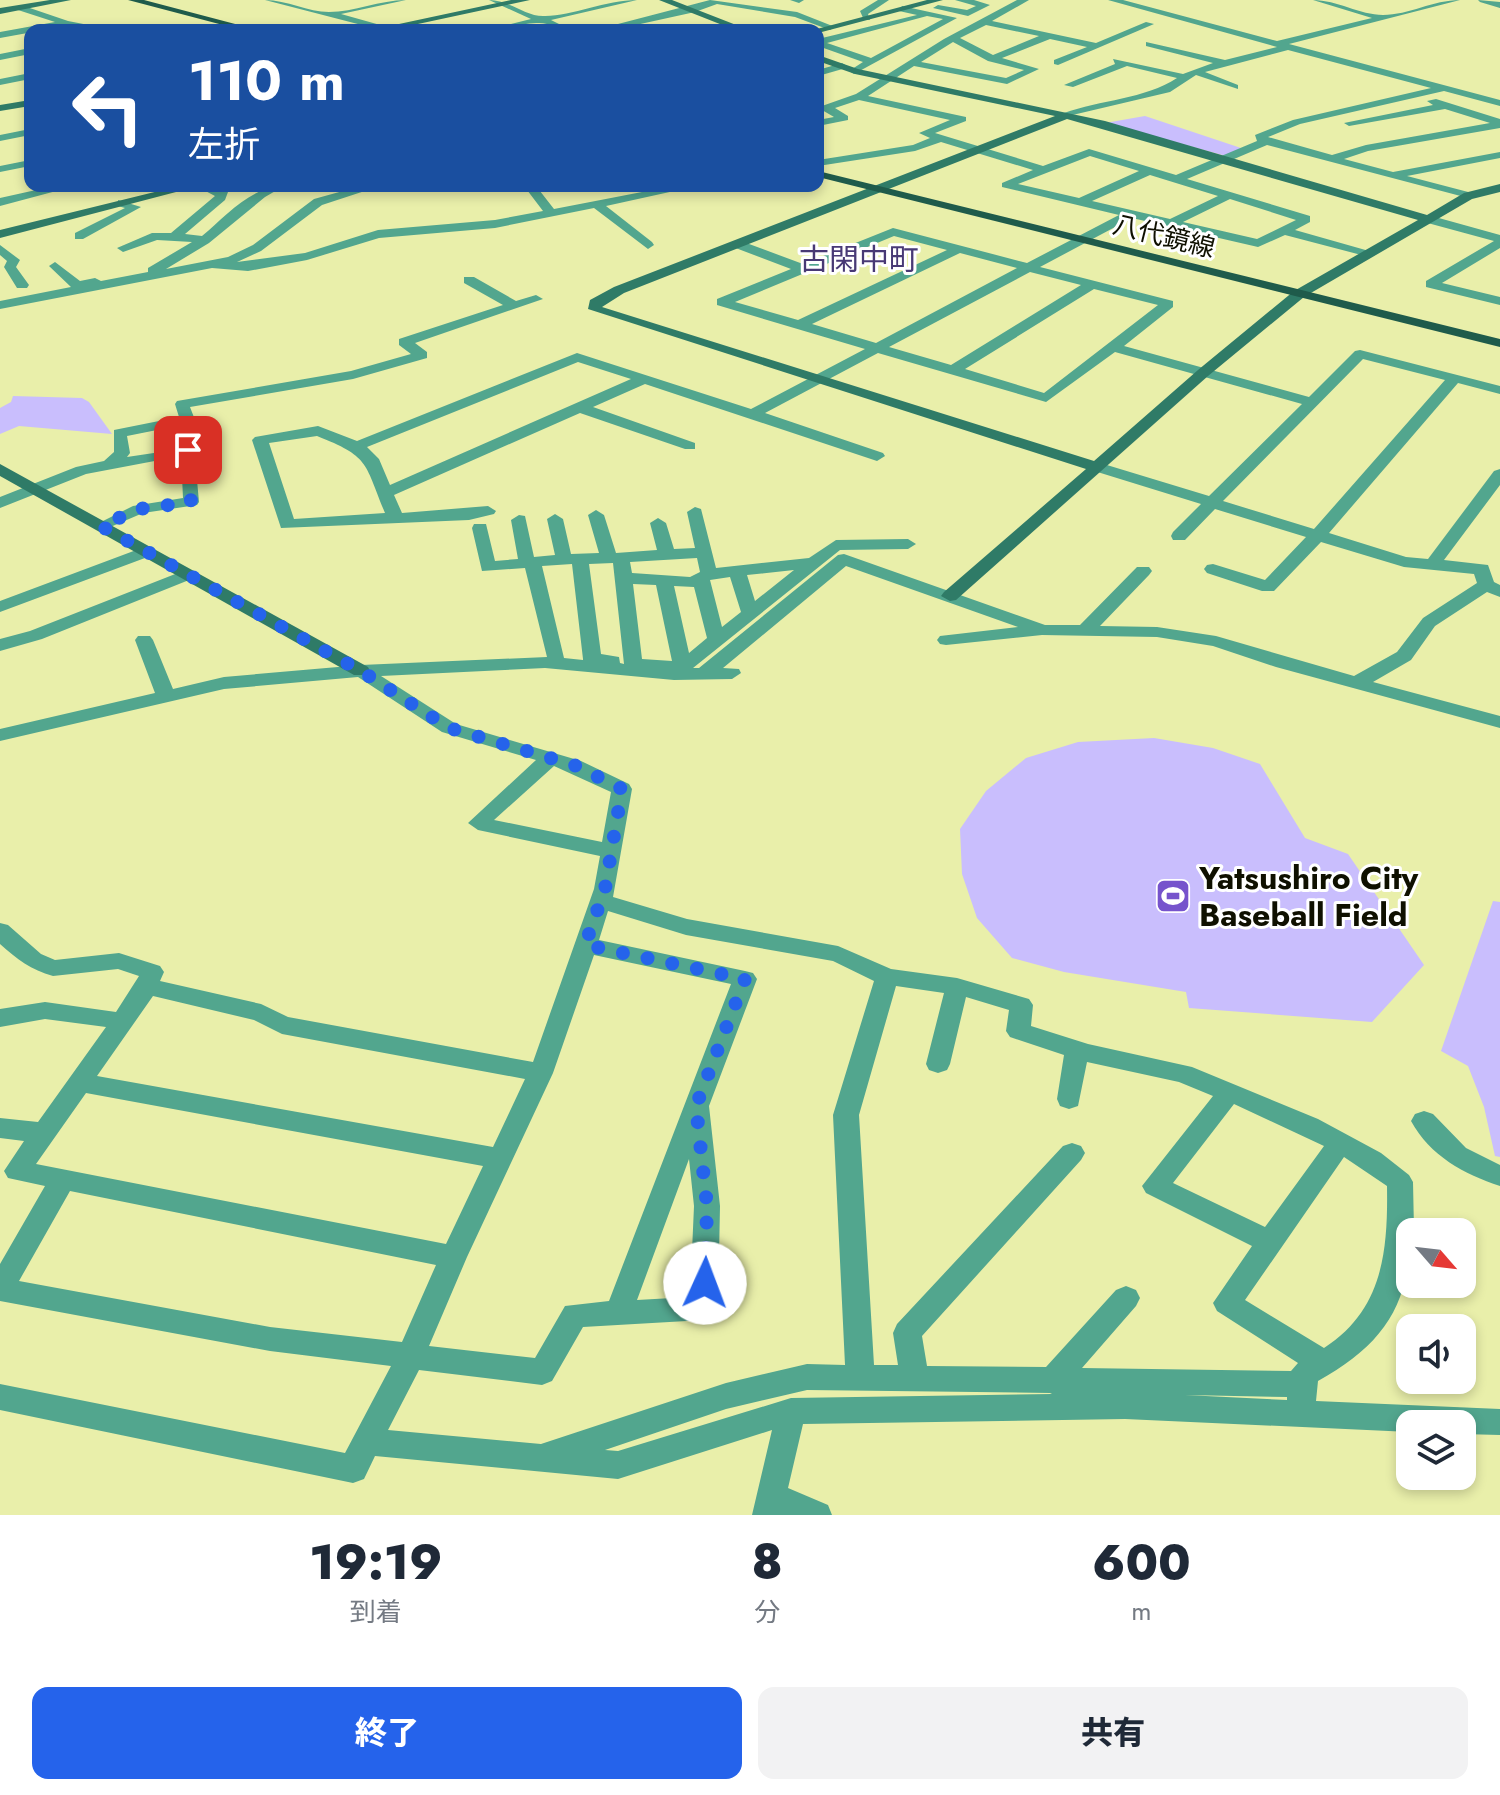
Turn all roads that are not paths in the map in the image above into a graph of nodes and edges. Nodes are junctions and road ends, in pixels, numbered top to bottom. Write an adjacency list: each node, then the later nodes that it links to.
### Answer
1 (66, 0): 20 (street)
2 (133, 0): 35 (main road)
3 (271, 0): 24 (street)
4 (401, 0): 24 (street)
5 (525, 0): 17 (street)
6 (632, 0): 29 (street)
7 (664, 0): 22 (street)
8 (718, 0): 22 (street); 42 (street)
9 (884, 0): 27 (street)
10 (938, 0): 18 (street)
11 (960, 0): 18 (street)
12 (1024, 0): 30 (street)
13 (1113, 0): 57 (street)
14 (1318, 0): 28 (street)
15 (1455, 0): 28 (street)
16 (1483, 0): 19 (street)
17 (499, 2): 29 (street); 37 (street)
18 (920, 5): 21 (street)
19 (1500, 5)
20 (21, 8): 23 (street); 31 (street)
21 (902, 9): 25 (street); 27 (street)
22 (692, 10): 26 (street); 40 (street)
23 (0, 11)
24 (328, 14): 36 (street)
25 (930, 14): 53 (street); 62 (street)
26 (707, 16): 32 (street); 41 (street)
27 (867, 18): 45 (street)
28 (1387, 19): 57 (street)
29 (540, 20): 38 (street); 39 (street)
30 (986, 22): 46 (street); 52 (street)
31 (66, 23): 33 (street); 34 (street)
32 (675, 23)
33 (60, 24)
34 (71, 24)
35 (229, 24)
36 (366, 24)
37 (406, 24)
38 (521, 24)
39 (550, 24)
40 (632, 24)
41 (728, 24)
42 (822, 24)
43 (1149, 24): 56 (street)
44 (824, 25): 45 (street)
45 (830, 27): 47 (street)
46 (1008, 27): 50 (street); 51 (street)
47 (824, 28)
48 (24, 31): 49 (street)
49 (0, 35)
50 (1049, 36): 56 (street); 60 (street)
51 (984, 37)
52 (953, 38): 60 (street); 65 (street)
53 (824, 40)
54 (824, 44): 62 (street)
55 (1149, 44): 64 (street)
56 (1097, 46): 63 (street)
57 (1282, 46): 64 (street); 74 (street)
58 (24, 52): 59 (street)
59 (0, 57)
60 (992, 59): 65 (street)
61 (824, 60): 66 (street)
62 (873, 62): 68 (street)
63 (1058, 62)
64 (1223, 62): 69 (street)
65 (913, 63): 73 (street)
66 (842, 66): 67 (street); 68 (street)
67 (824, 71)
68 (854, 71): 70 (street)
69 (1197, 72): 72 (street); 78 (street)
70 (876, 76): 73 (street); 88 (street)
71 (24, 77): 75 (street)
72 (1184, 77): 77 (street); 81 (street)
73 (889, 78): 85 (street); 93 (street)
74 (1414, 81): 79 (street); 80 (street)
75 (0, 82)
76 (1143, 84): 81 (street)
77 (1069, 85)
78 (1234, 87)
79 (1389, 87)
80 (1443, 88): 84 (street); 86 (street)
81 (1166, 90): 93 (street)
82 (1377, 91): 83 (street)
83 (1365, 94)
84 (1415, 95): 90 (street); 101 (street)
85 (859, 97): 89 (street); 100 (street)
86 (1500, 103)
87 (24, 104): 91 (street)
88 (824, 105)
89 (824, 105)
90 (1444, 106): 95 (street); 97 (street)
91 (0, 108)
92 (824, 108): 94 (street)
93 (1068, 115): 102 (street); 104 (street)
94 (824, 122)
95 (1500, 124): 105 (street)
96 (24, 133): 99 (street)
97 (1309, 133)
98 (1294, 137): 101 (street)
99 (0, 138)
100 (941, 138): 102 (street); 106 (street)
101 (1271, 142): 104 (street); 105 (street)
102 (980, 150): 109 (street); 115 (street)
103 (1500, 155): 112 (street)
104 (1224, 159): 113 (street); 131 (street)
105 (1332, 159): 112 (street)
106 (824, 162)
107 (24, 164): 108 (street)
108 (0, 169)
109 (1044, 170): 110 (street); 126 (street)
110 (1149, 171): 113 (street); 126 (street)
111 (824, 175): 115 (main road, 八代鏡線)
112 (1392, 175): 124 (street)
113 (1176, 179): 123 (street)
114 (1500, 188): 124 (street)
115 (881, 189): 138 (main road, 八代鏡線); 140 (street)
116 (43, 192): 125 (street)
117 (177, 192): 128 (street)
118 (222, 192): 136 (street)
119 (268, 192): 137 (street)
120 (353, 192): 146 (street)
121 (535, 192): 129 (street)
122 (648, 192): 127 (street)
123 (1229, 195): 132 (street); 133 (street)
124 (1468, 196): 131 (street)
125 (0, 202)
126 (1080, 202): 130 (street)
127 (597, 205): 129 (street); 141 (street)
128 (123, 212): 134 (street); 135 (street)
129 (551, 213): 146 (street)
130 (1130, 214): 132 (street); 138 (street)
131 (1428, 219): 139 (street); 145 (street)
132 (1171, 223): 133 (street)
133 (1284, 231): 145 (street)
134 (0, 233)
135 (86, 235)
136 (174, 237): 137 (street); 142 (street)
137 (205, 240): 150 (street)
138 (1079, 240): 148 (street); 154 (main road, 八代鏡線)
139 (1500, 241): 156 (street)
140 (737, 244): 149 (street); 167 (street)
141 (648, 245)
142 (123, 248)
143 (0, 249): 153 (street)
144 (959, 249): 148 (street); 149 (street); 159 (street)
145 (1364, 254): 154 (street)
146 (216, 265): 150 (street)
147 (55, 266): 150 (street)
148 (1027, 267): 152 (street); 162 (street)
149 (803, 269): 159 (street)
150 (152, 275): 157 (street)
151 (469, 280): 158 (street)
152 (1092, 284): 161 (street); 163 (street)
153 (22, 285)
154 (1299, 294): 160 (main road, 八代鏡線); 164 (street)
155 (536, 299): 158 (street)
156 (1500, 301)
157 (0, 305)
158 (514, 306): 175 (street)
159 (799, 325): 162 (street)
160 (1500, 343)
161 (1113, 347): 163 (street); 164 (street)
162 (876, 348): 163 (street); 167 (street)
163 (954, 370)
164 (1203, 373): 169 (street); 176 (street)
165 (1455, 378): 168 (street); 169 (street); 192 (street)
166 (644, 379): 170 (street); 171 (street); 172 (street)
167 (817, 380): 171 (street); 176 (street)
168 (1500, 390)
169 (1312, 402): 181 (street)
170 (578, 407): 173 (street); 180 (street)
171 (752, 414): 174 (street)
172 (357, 446): 180 (street); 186 (street)
173 (690, 446)
174 (877, 456)
175 (110, 464): 179 (street); 190 (street)
176 (1097, 467): 181 (street); 211 (street)
177 (0, 469): 179 (street)
178 (1500, 474): 202 (street)
179 (37, 490): 182 (street); 190 (street)
180 (385, 493): 186 (street)
181 (1212, 502): 192 (street); 193 (street)
182 (0, 503)
183 (488, 511): 186 (street)
184 (695, 512): 196 (street)
185 (596, 515): 198 (street)
186 (387, 519)
187 (555, 519): 199 (street)
188 (519, 520): 200 (street)
189 (658, 523): 197 (street)
190 (101, 526): 195 (street)
191 (480, 528): 200 (street)
192 (1318, 535): 202 (street); 203 (street)
193 (1179, 536)
194 (908, 544): 201 (street)
195 (147, 551): 206 (street); 213 (street)
196 (704, 552): 197 (street); 207 (street)
197 (667, 555): 198 (street)
198 (615, 558): 199 (street); 208 (street)
199 (572, 559): 200 (street); 222 (street)
200 (530, 562): 223 (street)
201 (812, 563): 204 (street); 214 (street)
202 (1432, 565): 210 (street)
203 (1213, 569)
204 (737, 571): 207 (street); 214 (street)
205 (1143, 571): 216 (street)
206 (188, 574): 212 (street); 225 (street)
207 (705, 576): 209 (street); 220 (street)
208 (624, 578): 209 (street); 224 (street)
209 (664, 580): 226 (street)
210 (1493, 588): 229 (street)
211 (950, 596): 217 (street); 227 (street)
212 (110, 605): 215 (street); 221 (street)
213 (0, 607)
214 (750, 613): 220 (street)
215 (126, 621)
216 (1086, 629): 217 (street); 229 (street)
217 (1042, 630): 219 (street)
218 (144, 640): 230 (street)
219 (946, 640)
220 (717, 641): 226 (street)
221 (0, 645)
222 (592, 659): 223 (street); 224 (street)
223 (556, 660): 225 (street); 226 (street)
224 (633, 664): 226 (street)
225 (361, 671): 230 (street); 234 (street)
226 (679, 671): 227 (street)
227 (706, 672): 228 (street)
228 (732, 673)
229 (1358, 682): 231 (street)
230 (166, 696): 233 (street)
231 (1491, 720): 232 (street)
232 (1500, 734)
233 (0, 735)
234 (551, 758): 235 (street); 235 (street)
235 (611, 851): 236 (street)
236 (600, 901): 238 (street); 239 (street)
237 (1, 932): 240 (street)
238 (585, 945): 246 (street); 250 (street)
239 (887, 977): 241 (street); 264 (street)
240 (147, 986): 243 (street); 246 (street)
241 (957, 986): 244 (street); 245 (street)
242 (0, 1018): 243 (street)
243 (122, 1022): 247 (street)
244 (1077, 1050): 248 (street); 249 (street)
245 (938, 1064)
246 (541, 1073): 256 (street)
247 (80, 1082): 253 (street); 256 (street)
248 (1229, 1093): 254 (street); 259 (street)
249 (1069, 1099)
250 (696, 1106): 262 (street); 262 (street)
251 (1424, 1121): 257 (street)
252 (0, 1128): 253 (street)
253 (44, 1133): 258 (street)
254 (1340, 1143): 259 (street); 267 (street)
255 (1072, 1153): 265 (street)
256 (500, 1158): 260 (street)
257 (1500, 1176)
258 (63, 1179): 260 (street); 263 (street)
259 (1270, 1242): 267 (street)
260 (453, 1257): 263 (street)
261 (1126, 1298): 266 (street)
262 (618, 1313): 263 (street)
263 (410, 1358): 271 (street)
264 (860, 1378): 265 (street); 272 (street)
265 (915, 1379): 266 (street)
266 (1052, 1381): 267 (street)
267 (1309, 1387): 269 (street); 270 (street)
268 (0, 1397): 271 (street)
269 (791, 1411): 272 (street); 273 (street)
270 (1500, 1422)
271 (367, 1442): 272 (street)
272 (541, 1457)
273 (770, 1506): 274 (street)
274 (817, 1515)

